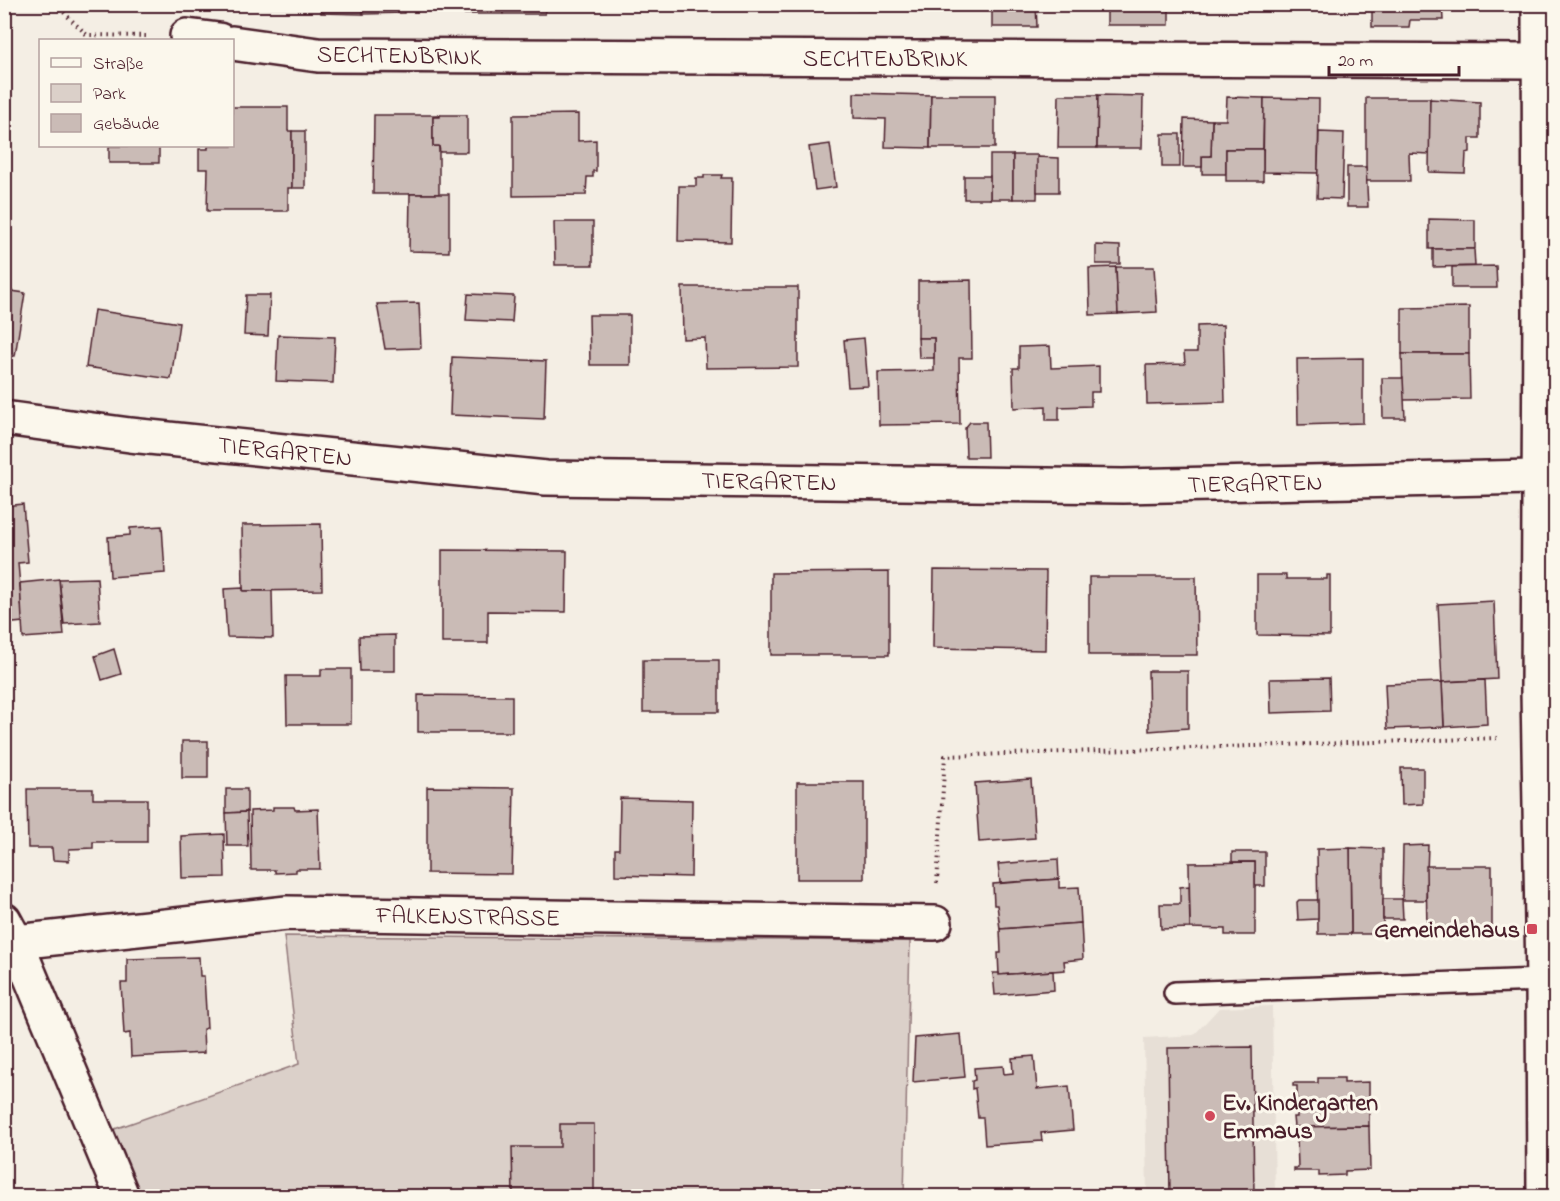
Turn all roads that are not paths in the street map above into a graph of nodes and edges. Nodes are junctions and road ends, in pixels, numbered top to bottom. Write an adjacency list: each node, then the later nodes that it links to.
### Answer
1 (1539, 4): 5 (street)
2 (187, 36): 3 (street)
3 (211, 39)
4 (234, 42): 5 (street, SECHTENBRINK)
5 (1539, 61): 7 (street)
6 (4, 418): 7 (street, TIERGARTEN)
7 (1538, 477): 8 (street)
8 (1548, 889): 11 (street)
9 (934, 923): 10 (street, FALKENSTRASSE)
10 (8, 936): 13 (street)
11 (1544, 980): 12 (lane); 14 (street)
12 (1175, 993)
13 (122, 1197)
14 (1544, 1197)

